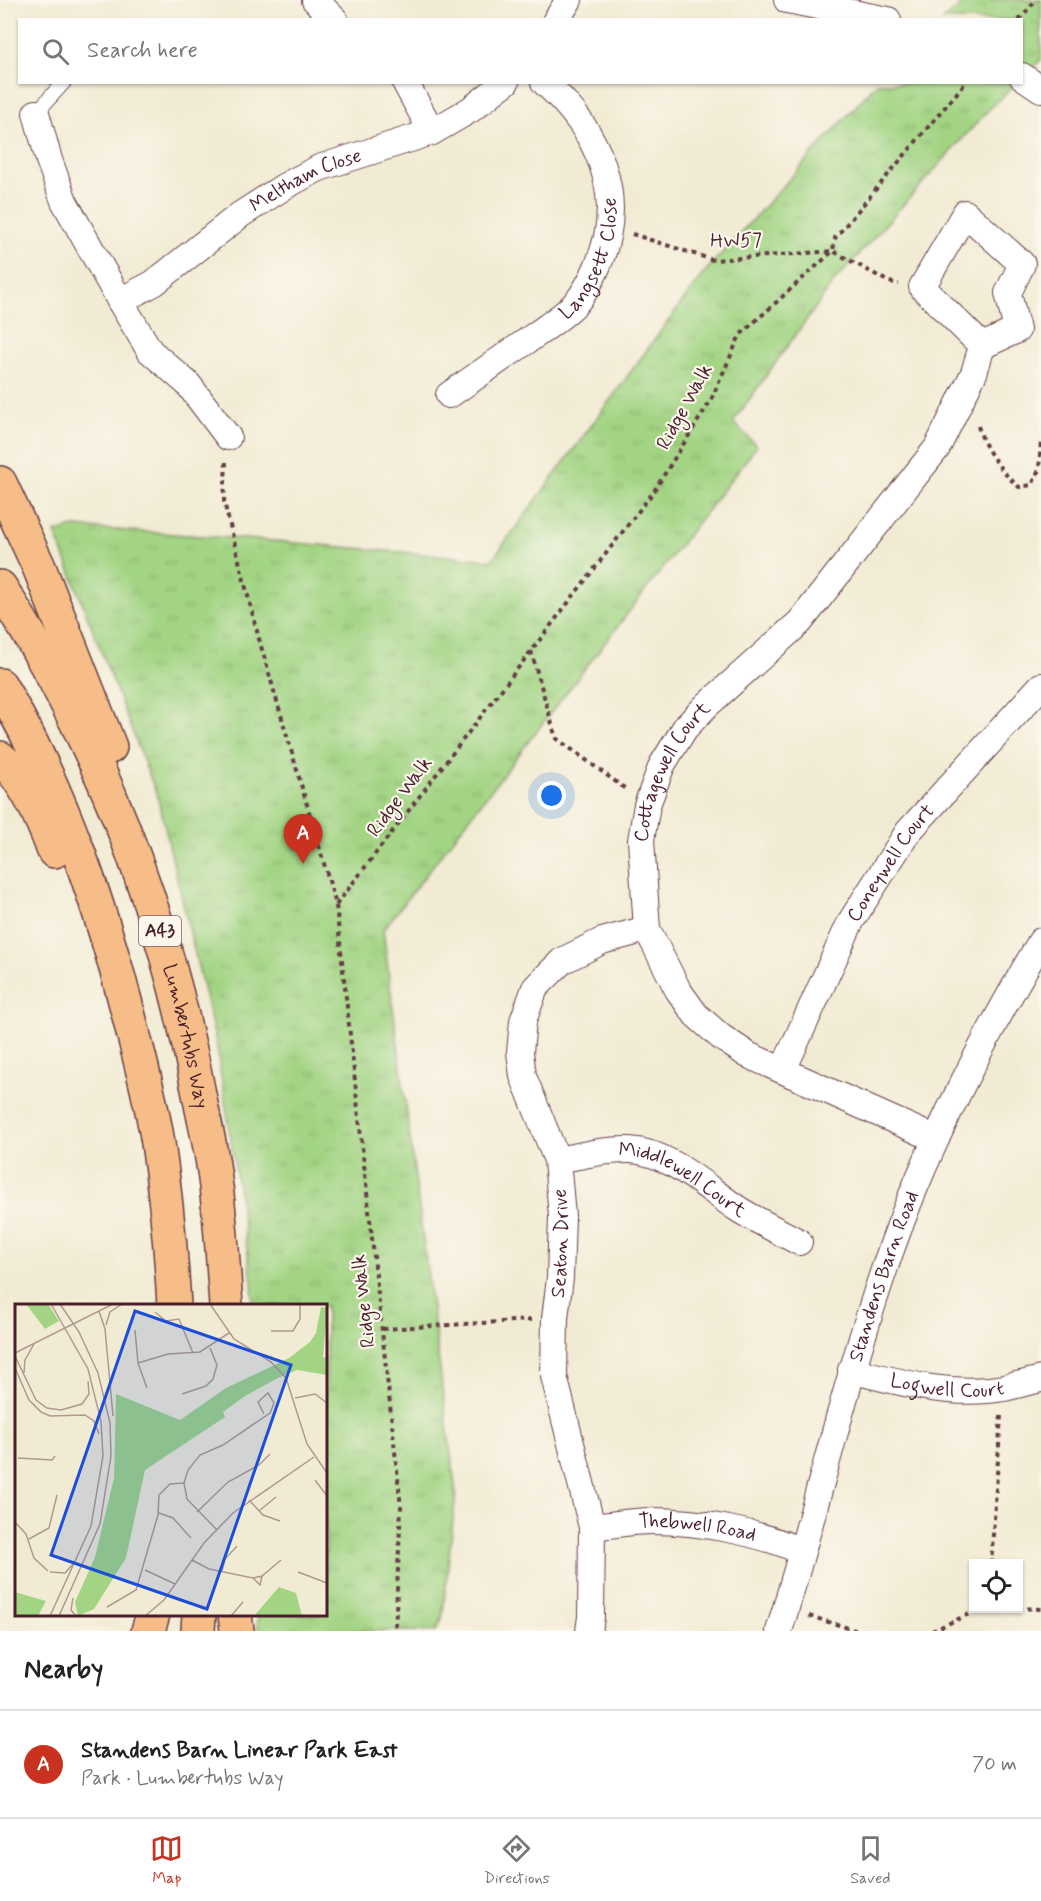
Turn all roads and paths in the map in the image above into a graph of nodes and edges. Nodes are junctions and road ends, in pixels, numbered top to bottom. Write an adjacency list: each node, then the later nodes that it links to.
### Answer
1 (315, 0): 5 (street)
2 (569, 0): 6 (street)
3 (787, 0): 7 (street)
4 (1036, 0): 8 (path)
5 (334, 18)
6 (557, 18)
7 (878, 18)
8 (1021, 18)
9 (1023, 77): 15 (street)
10 (62, 84): 16 (lane)
11 (406, 84): 17 (street)
12 (503, 84): 17 (street, Meltham Close)
13 (546, 84): 18 (street, Langsett Close)
14 (964, 84): 19 (path, Ridge Walk)
15 (1041, 89)
16 (36, 113): 21 (street)
17 (432, 132): 21 (street, Meltham Close)
18 (609, 224): 19 (path, HW57); 23 (street, Langsett Close)
19 (833, 251): 20 (path); 29 (path, Ridge Walk)
20 (922, 287): 22 (street); 22 (street)
21 (120, 302): 25 (street)
22 (982, 346): 33 (street, Cottagewell Court)
23 (449, 395)
24 (976, 421): 26 (path)
25 (228, 437): 34 (path)
26 (1041, 440)
27 (0, 483): 35 (highway)
28 (0, 587): 35 (highway, Lumbertubs Way / A43)
29 (531, 650): 33 (path); 34 (path, Ridge Walk)
30 (0, 685): 37 (highway, A43)
31 (1041, 686): 39 (street, Coneywell Court)
32 (0, 758): 37 (highway)
33 (647, 805): 36 (street, Cottagewell Court)
34 (336, 905): 46 (path, Ridge Walk)
35 (154, 913): 44 (highway, Lumbertubs Way / A43)
36 (647, 929): 39 (street, Cottagewell Court); 41 (street, Seaton Drive)
37 (106, 933): 43 (highway, A43)
38 (1041, 941): 40 (street, Standens Barn Road)
39 (783, 1071): 40 (street, Cottagewell Court)
40 (936, 1138): 47 (street, Standens Barn Road)
41 (557, 1160): 42 (street, Middlewell Court); 45 (street, Seaton Drive)
42 (799, 1242)
43 (174, 1304)
44 (226, 1304)
45 (555, 1318): 46 (path); 50 (street, Seaton Drive)
46 (382, 1329): 67 (path, Ridge Walk)
47 (851, 1370): 49 (street, Logwell Court); 51 (street, Standens Barn Road)
48 (1041, 1379): 49 (street, Logwell Court)
49 (1003, 1388): 52 (path)
50 (592, 1527): 51 (street, Thebwell Road); 68 (street, Seaton Drive)
51 (801, 1551): 61 (street, Standens Barn Road)
52 (991, 1559)
53 (1023, 1608): 54 (path)
54 (1041, 1610)
55 (971, 1613): 70 (path)
56 (152, 1616): 62 (highway)
57 (166, 1616): 63 (highway)
58 (199, 1616): 64 (highway)
59 (220, 1616): 65 (highway)
60 (235, 1616): 66 (highway)
61 (782, 1620): 69 (path)
62 (148, 1631)
63 (165, 1631)
64 (198, 1631)
65 (219, 1631)
66 (237, 1631)
67 (395, 1631)
68 (589, 1631)
69 (865, 1631)
70 (932, 1631)

